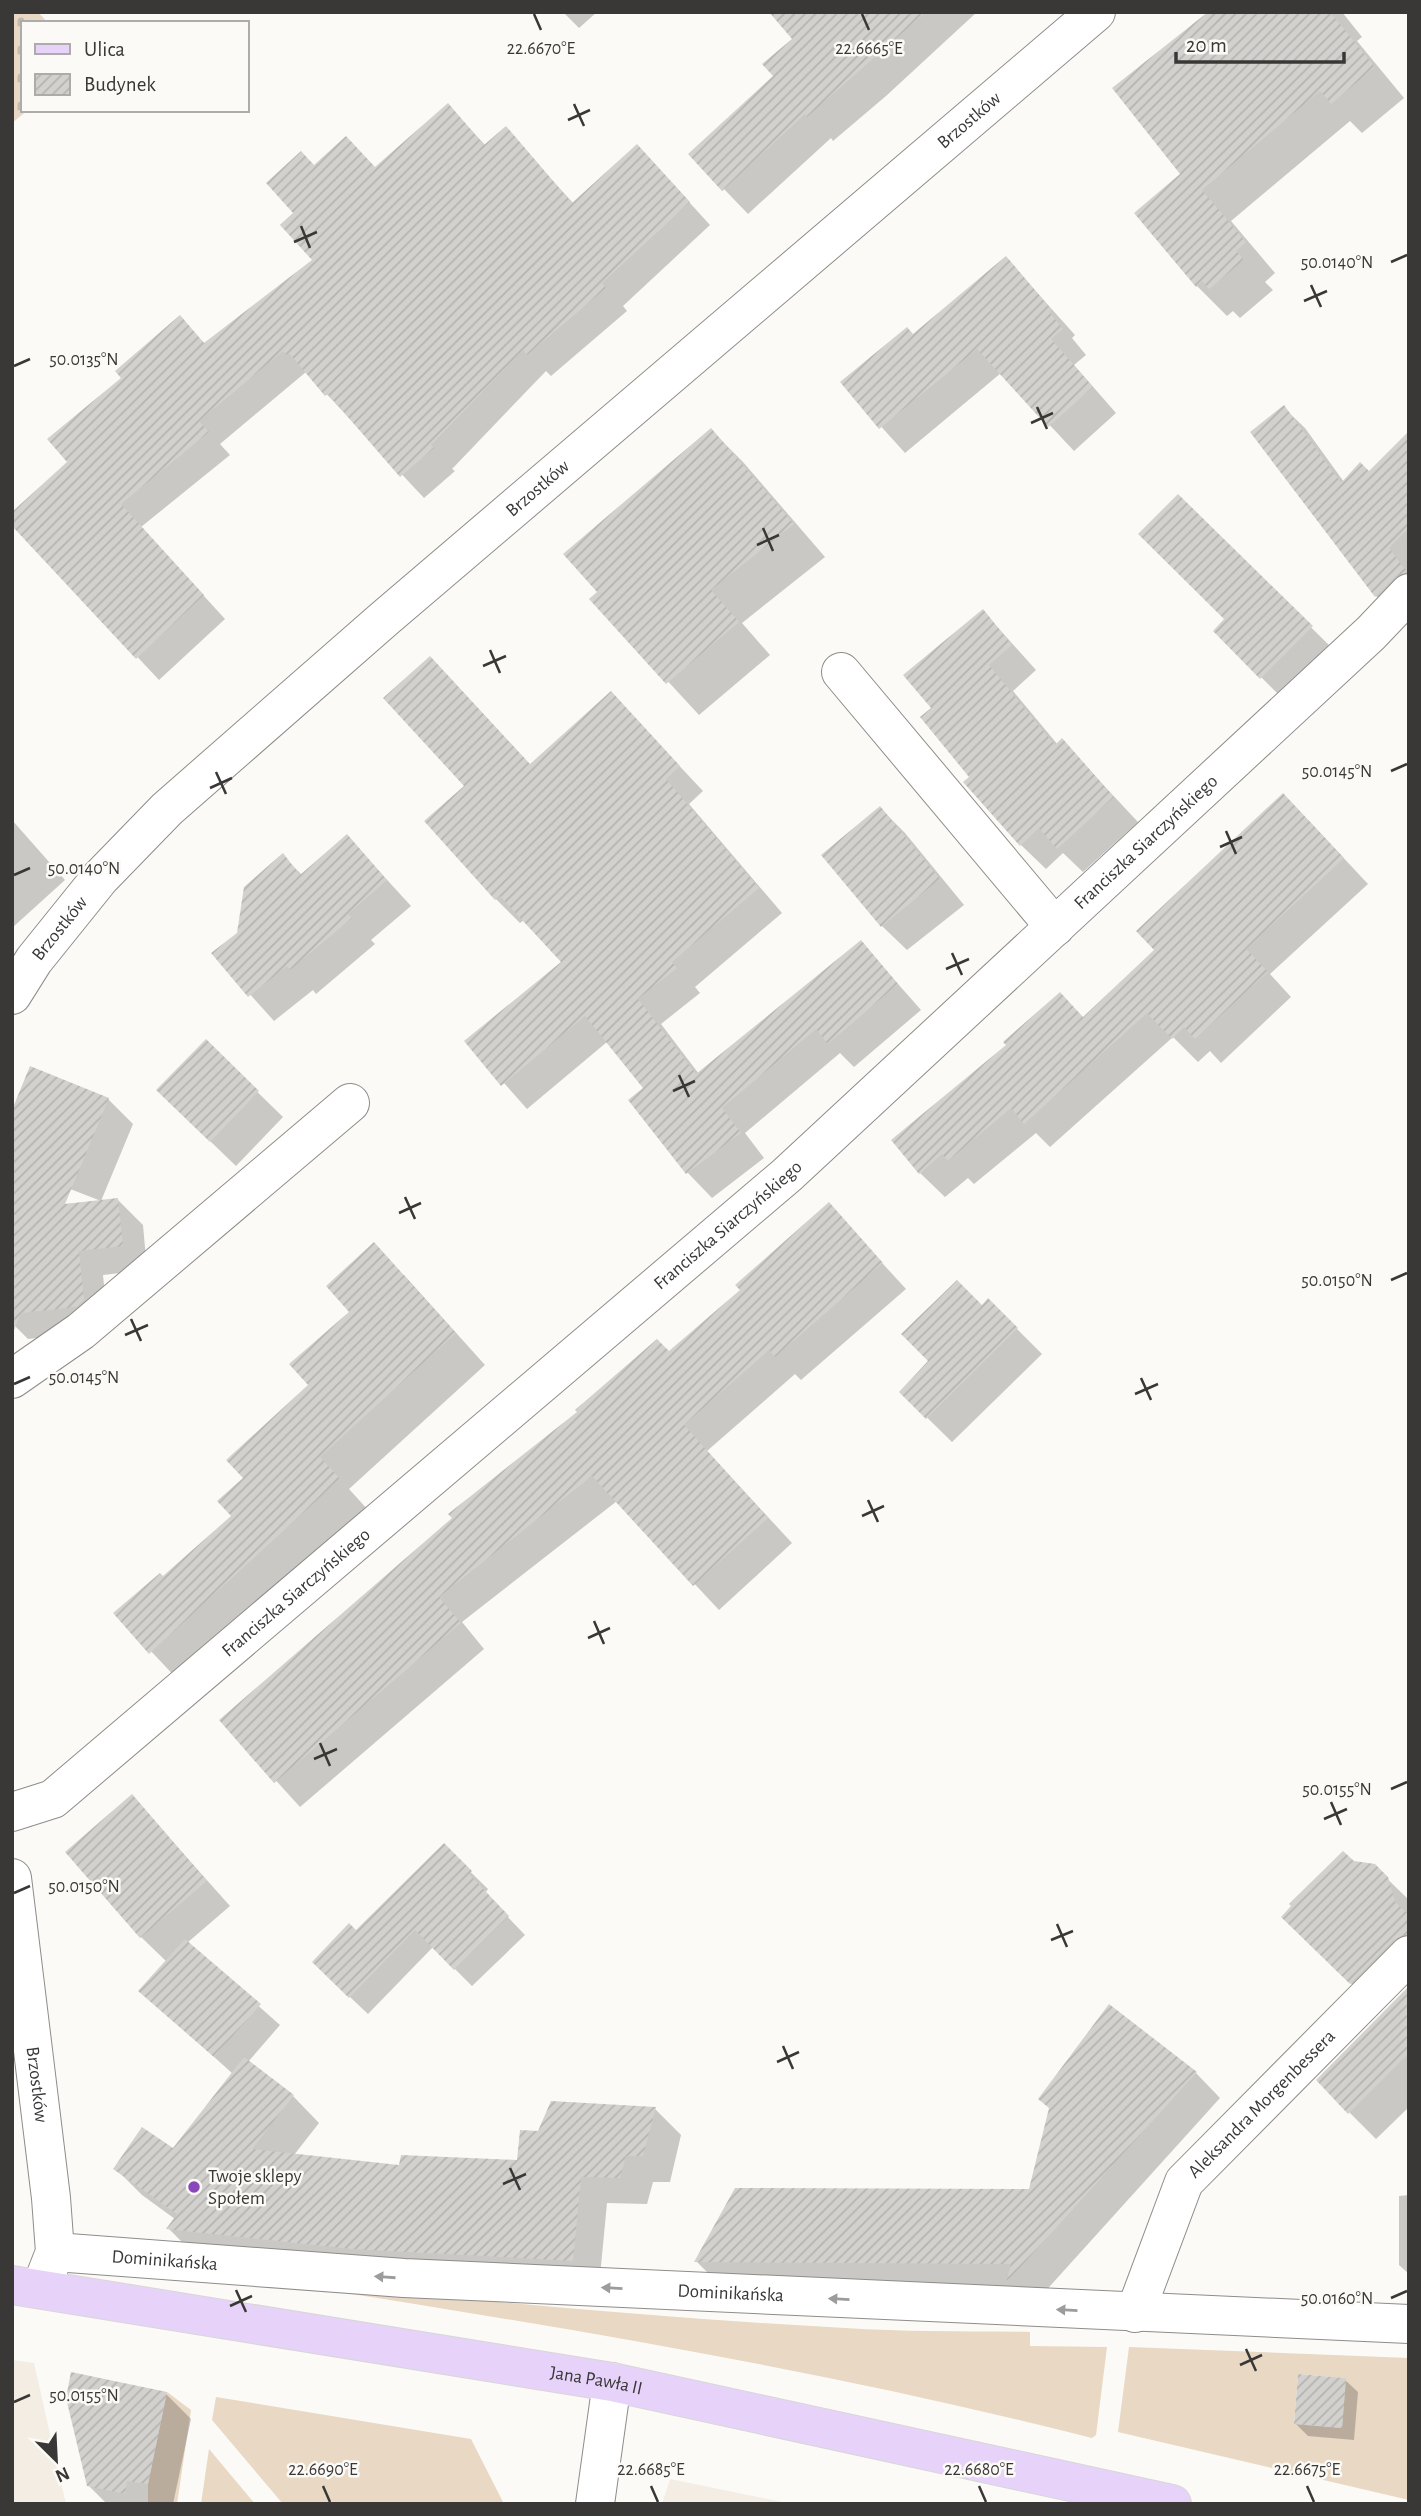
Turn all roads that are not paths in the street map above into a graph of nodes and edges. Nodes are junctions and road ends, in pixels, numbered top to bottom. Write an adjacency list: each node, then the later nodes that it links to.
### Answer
1 (1096, 12): 5 (street, Brzostków)
2 (1409, 593): 4 (street, Franciszka Siarczyńskiego)
3 (841, 672): 4 (street)
4 (1055, 927): 8 (street, Franciszka Siarczyńskiego)
5 (12, 995)
6 (350, 1103): 7 (street)
7 (12, 1378)
8 (12, 1812)
9 (12, 1878): 11 (street, Brzostków)
10 (1409, 1955): 13 (street, Aleksandra Morgenbessera)
11 (55, 2252): 12 (street, Brzostków); 13 (street, Dominikańska, one-way to 11)
12 (27, 2288): 15 (main road, Jana Pawła II)
13 (1135, 2313): 14 (street, Dominikańska)
14 (1409, 2323)
15 (612, 2382): 16 (street); 17 (main road, Jana Pawła II)
16 (595, 2504)
17 (1172, 2504)

